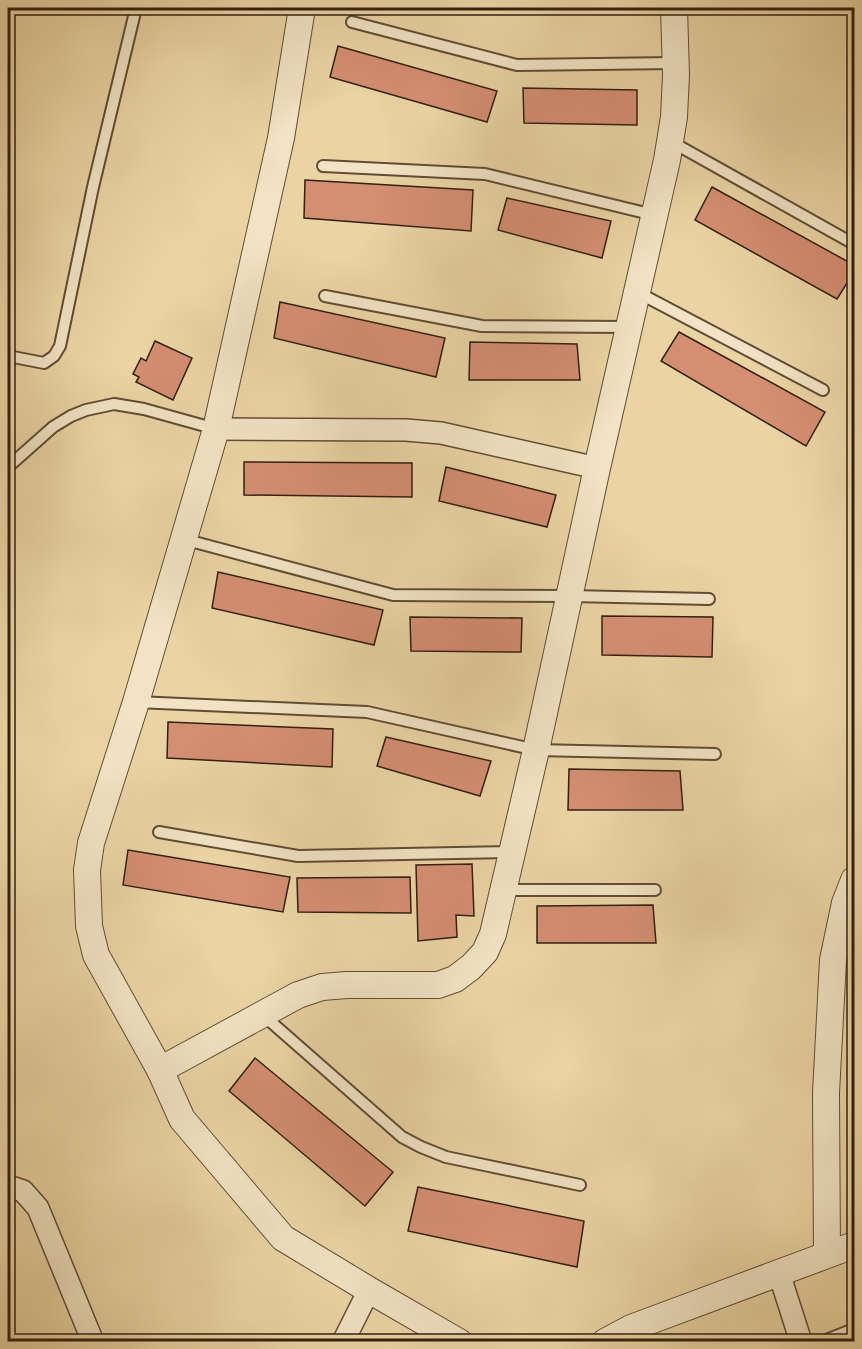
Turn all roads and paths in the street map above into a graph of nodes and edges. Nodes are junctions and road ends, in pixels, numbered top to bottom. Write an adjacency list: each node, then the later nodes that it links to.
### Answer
1 (136, 8): 13 (lane)
2 (302, 8): 15 (street)
3 (675, 8): 5 (street)
4 (352, 22): 5 (lane)
5 (676, 63): 6 (street)
6 (670, 140): 8 (street); 9 (lane)
7 (323, 166): 8 (lane)
8 (654, 215): 10 (street)
9 (855, 244)
10 (637, 292): 12 (street); 14 (lane)
11 (325, 296): 12 (lane)
12 (629, 327): 17 (street)
13 (8, 356)
14 (823, 390)
15 (216, 429): 16 (lane); 17 (street); 18 (street)
16 (8, 467)
17 (597, 468): 19 (street)
18 (183, 539): 19 (lane); 21 (street)
19 (570, 596): 20 (lane); 22 (street)
20 (710, 599)
21 (136, 702): 22 (lane); 30 (street)
22 (536, 750): 23 (lane); 25 (street)
23 (715, 754)
24 (159, 832): 25 (lane)
25 (512, 852): 27 (street)
26 (855, 880): 34 (street)
27 (503, 890): 28 (lane); 29 (street)
28 (655, 890)
29 (262, 1014): 30 (street); 31 (lane)
30 (160, 1070): 36 (street)
31 (580, 1185)
32 (8, 1186): 38 (street)
33 (855, 1245): 34 (street)
34 (827, 1254): 35 (street)
35 (779, 1273): 41 (street); 42 (street)
36 (369, 1290): 39 (street); 40 (street)
37 (855, 1329): 43 (lane)
38 (93, 1341)
39 (343, 1341)
40 (459, 1341)
41 (605, 1341)
42 (801, 1341)
43 (821, 1341)

